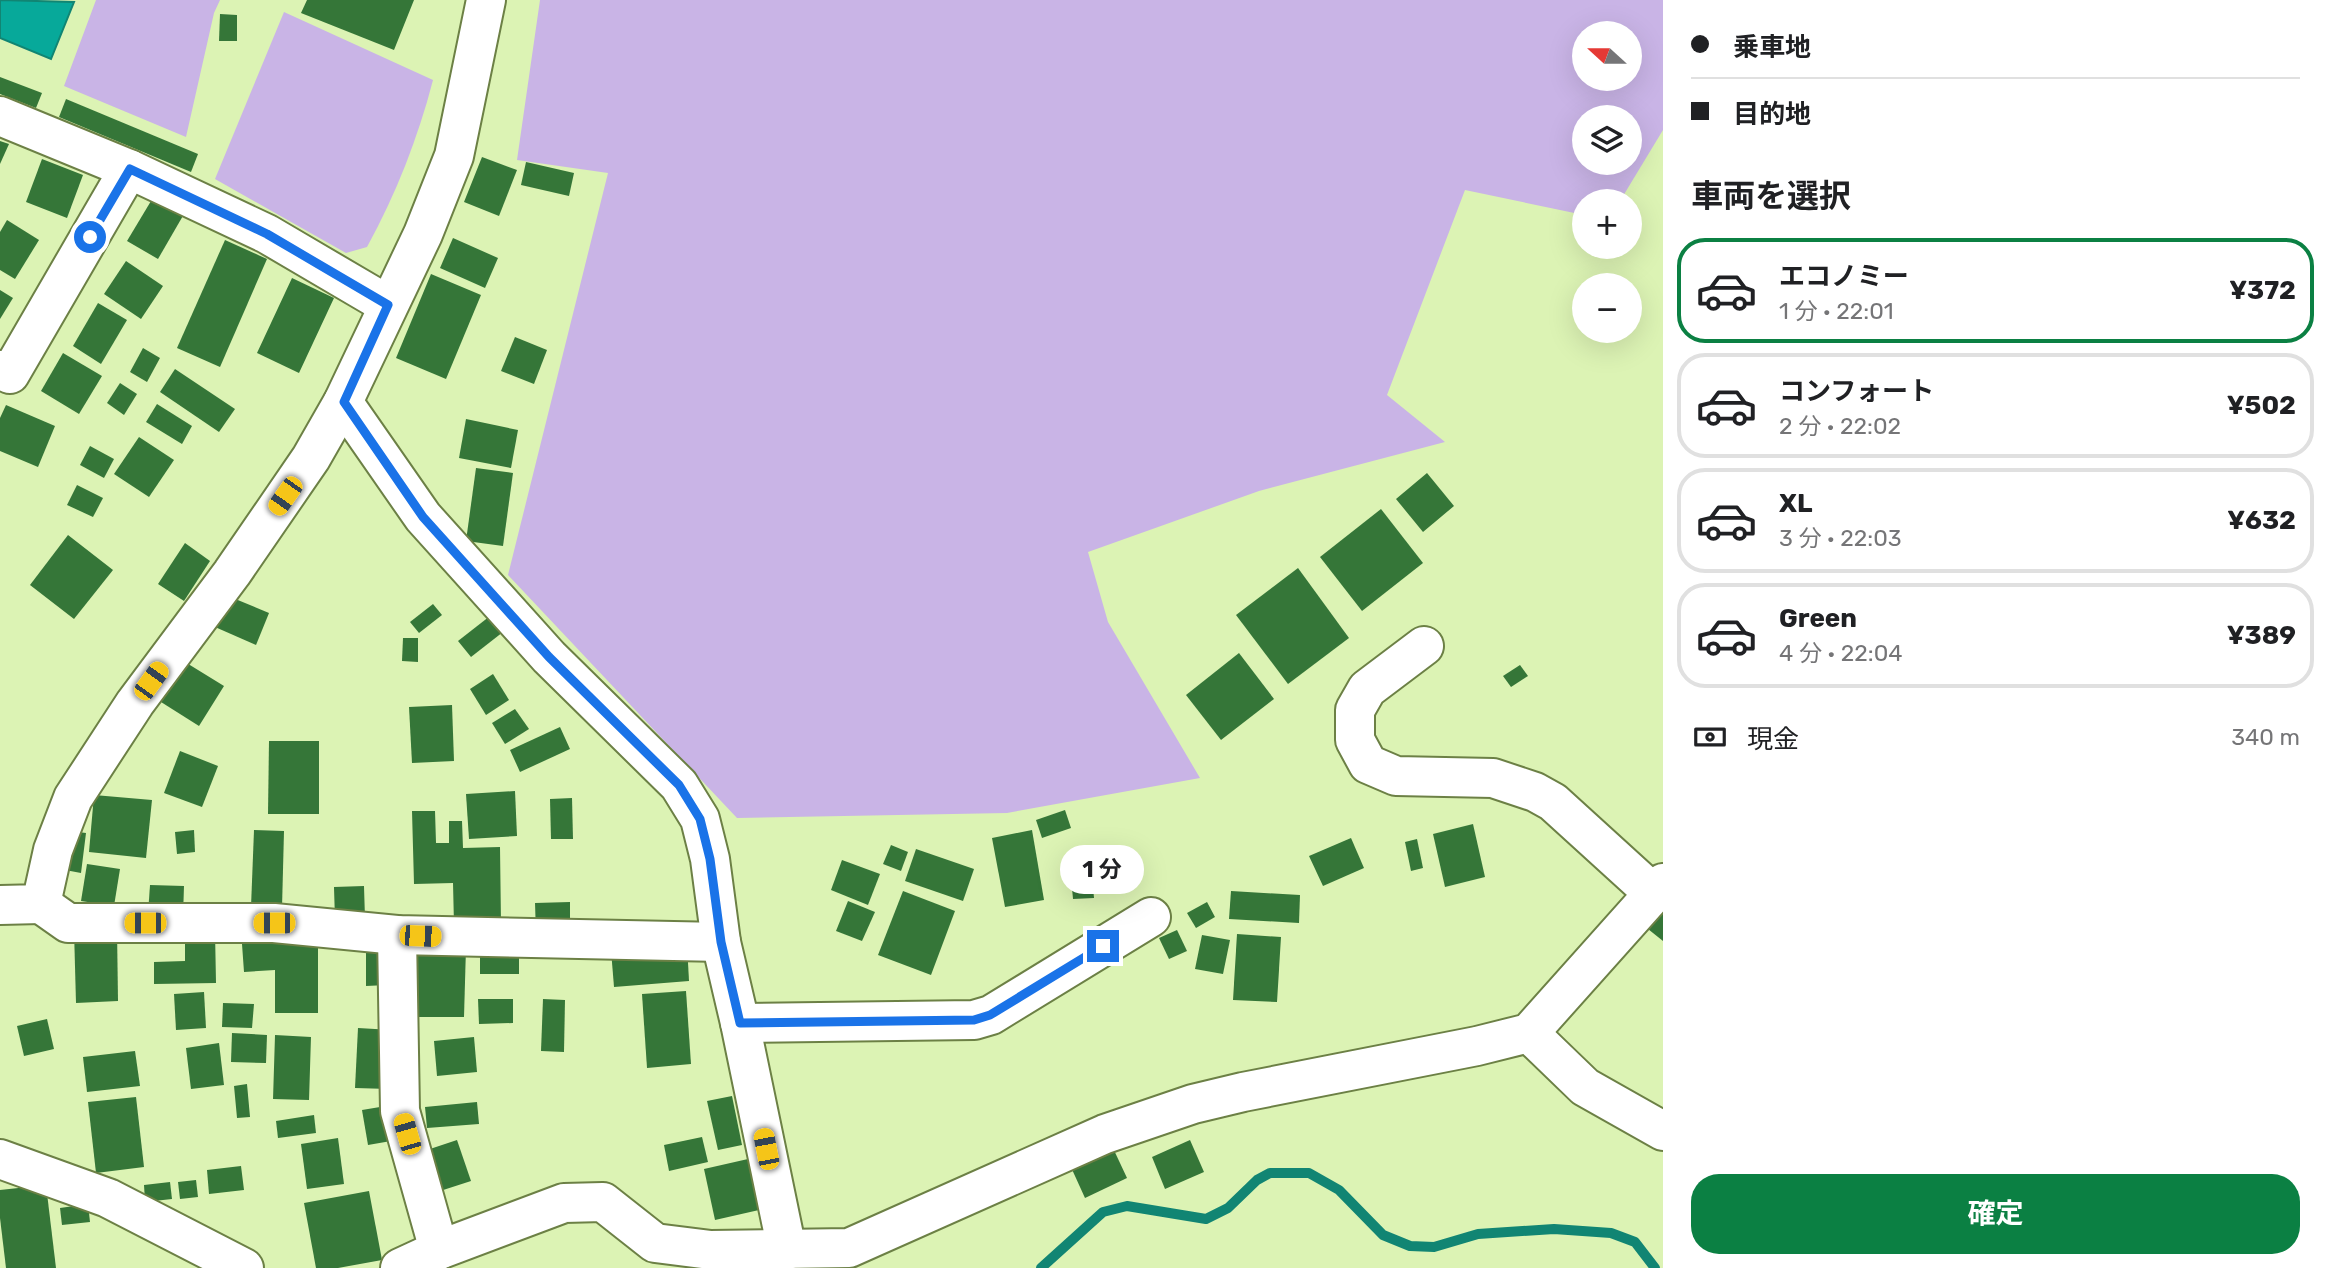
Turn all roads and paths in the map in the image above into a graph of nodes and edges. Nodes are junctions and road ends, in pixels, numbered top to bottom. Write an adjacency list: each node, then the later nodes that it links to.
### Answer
1 (486, 0): 4 (street)
2 (0, 116): 3 (street)
3 (130, 169): 4 (street); 5 (street)
4 (388, 305): 6 (street)
5 (0, 370)
6 (344, 402): 9 (street); 13 (street)
7 (1424, 646): 8 (street)
8 (1658, 888): 15 (street)
9 (41, 904): 10 (street); 12 (street)
10 (0, 905)
11 (1151, 918): 14 (street)
12 (397, 935): 13 (street); 18 (street)
13 (721, 942): 14 (street)
14 (740, 1023): 19 (street)
15 (1529, 1033): 16 (street); 19 (street)
16 (1663, 1131)
17 (0, 1159): 20 (street)
18 (439, 1250): 19 (street); 21 (street)
19 (787, 1250)
20 (244, 1268)
21 (400, 1268)

